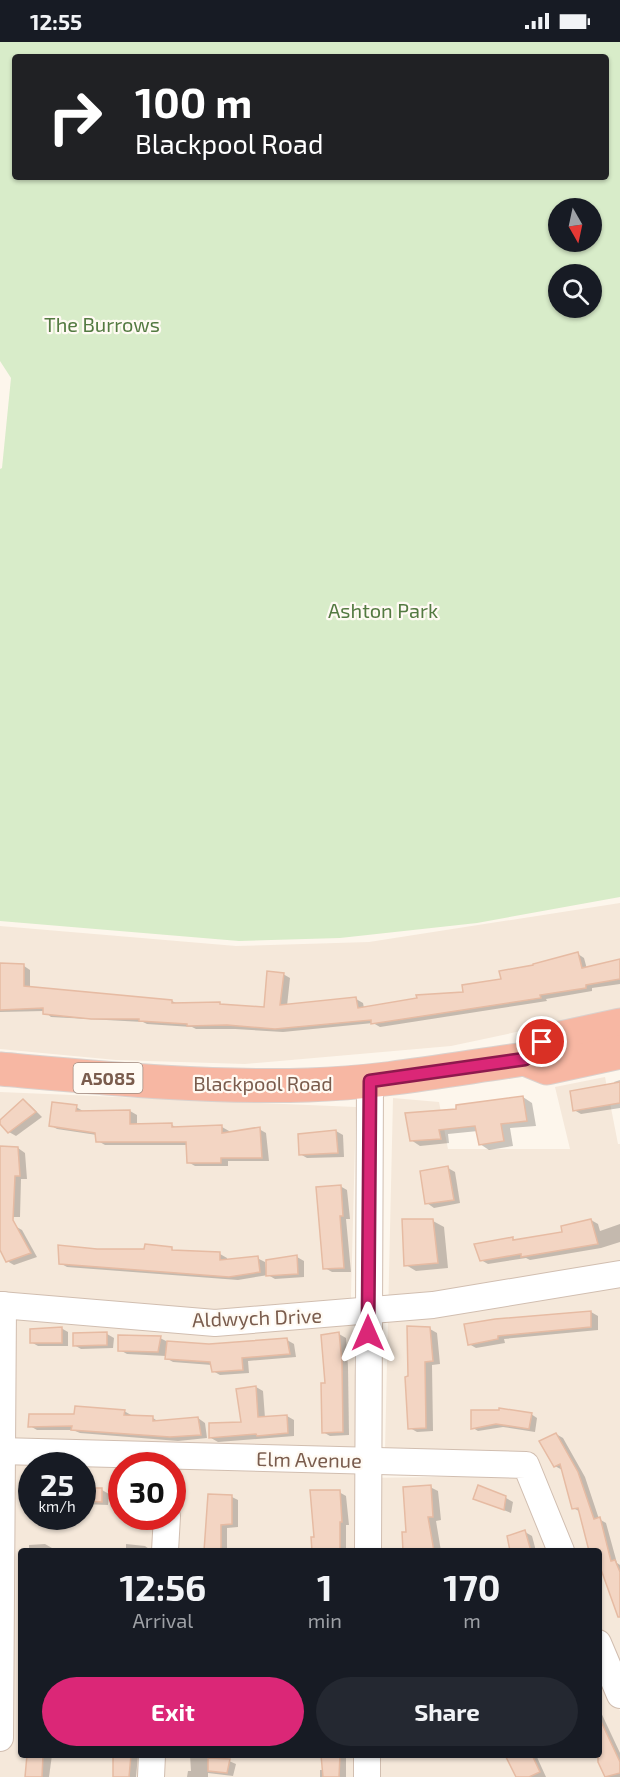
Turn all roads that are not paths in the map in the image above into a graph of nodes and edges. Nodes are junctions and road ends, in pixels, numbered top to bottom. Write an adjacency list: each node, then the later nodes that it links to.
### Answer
1 (620, 1025): 3 (highway)
2 (620, 1052): 3 (highway, Blackpool Road / A5085)
3 (525, 1059): 5 (highway, Blackpool Road / A5085)
4 (0, 1069): 5 (highway, Blackpool Road / A5085)
5 (370, 1081): 8 (street)
6 (620, 1274): 8 (street, Aldwych Drive)
7 (1, 1305): 8 (street, Aldwych Drive); 9 (street)
8 (368, 1311): 12 (street)
9 (1, 1451): 10 (street, Elm Avenue); 19 (street)
10 (108, 1457)
11 (186, 1461): 12 (street, Elm Avenue)
12 (368, 1461): 15 (street); 16 (street, Elm Avenue)
13 (166, 1530): 14 (street)
14 (165, 1548)
15 (368, 1548)
16 (560, 1548)
17 (602, 1652): 18 (street)
18 (620, 1695)
19 (0, 1738)
20 (153, 1758): 22 (street)
21 (367, 1758): 23 (street)
22 (151, 1777)
23 (367, 1777)

